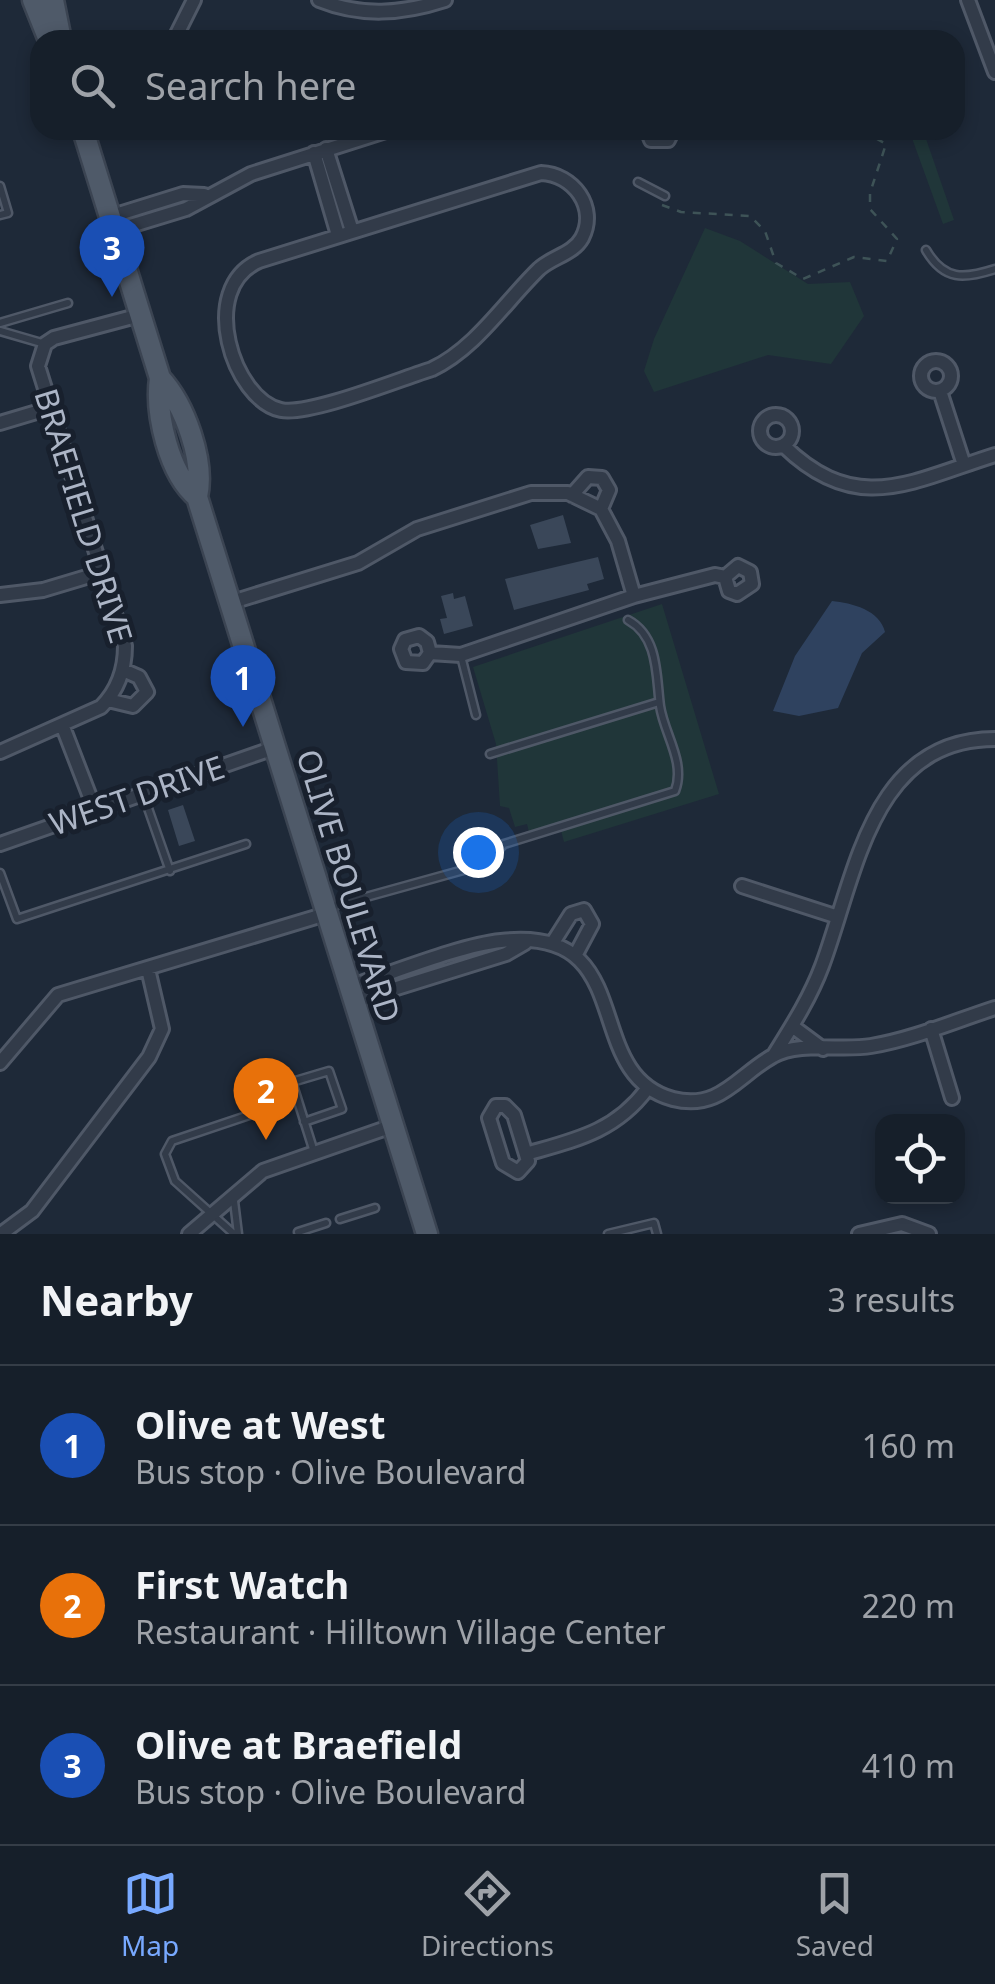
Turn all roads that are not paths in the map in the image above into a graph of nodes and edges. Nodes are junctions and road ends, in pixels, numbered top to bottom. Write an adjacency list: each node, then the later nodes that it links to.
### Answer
1 (33, 0): 7 (main road)
2 (54, 0): 8 (main road)
3 (194, 0): 9 (street)
4 (319, 0): 5 (street)
5 (445, 0)
6 (968, 0): 10 (street)
7 (45, 30)
8 (59, 30)
9 (179, 30)
10 (995, 72)
11 (86, 140): 18 (main road, OLIVE BOULEVARD)
12 (356, 140): 13 (street)
13 (320, 151): 18 (street); 19 (street)
14 (638, 182): 16 (lane)
15 (0, 186): 17 (lane)
16 (662, 199)
17 (0, 215)
18 (111, 224): 23 (main road, OLIVE BOULEVARD)
19 (345, 233): 19 (street)
20 (926, 250): 21 (lane)
21 (995, 269)
22 (68, 303): 24 (lane)
23 (140, 315): 26 (street, BRAEFIELD DRIVE); 39 (main road, OLIVE BOULEVARD)
24 (0, 323)
25 (0, 331): 26 (lane)
26 (44, 344): 28 (street, BRAEFIELD DRIVE)
27 (940, 391): 32 (street)
28 (50, 408): 29 (street); 35 (street, BRAEFIELD DRIVE)
29 (0, 423)
30 (784, 446): 32 (street)
31 (995, 456): 32 (street)
32 (964, 465)
33 (572, 495): 34 (street); 34 (street); 39 (street)
34 (600, 509): 38 (street)
35 (103, 572): 37 (street); 43 (street, BRAEFIELD DRIVE)
36 (725, 577): 38 (street)
37 (0, 595)
38 (634, 596): 42 (street)
39 (229, 603): 49 (main road, OLIVE BOULEVARD)
40 (628, 620): 45 (lane)
41 (430, 653): 42 (street)
42 (461, 655): 46 (lane)
43 (122, 670): 44 (street, BRAEFIELD DRIVE); 44 (street, BRAEFIELD DRIVE)
44 (108, 700): 47 (street, BRAEFIELD DRIVE)
45 (659, 702): 51 (lane); 59 (lane)
46 (476, 714)
47 (63, 727): 50 (street, BRAEFIELD DRIVE); 53 (street)
48 (995, 739): 60 (street)
49 (274, 748): 52 (street, WEST DRIVE); 59 (main road, OLIVE BOULEVARD)
50 (0, 752)
51 (490, 754)
52 (143, 794): 53 (street, WEST DRIVE); 56 (lane)
53 (95, 810): 54 (street, WEST DRIVE)
54 (0, 844)
55 (246, 844): 56 (lane)
56 (170, 871): 57 (lane)
57 (0, 873)
58 (742, 886): 60 (street)
59 (325, 912): 63 (street); 64 (main road, OLIVE BOULEVARD)
60 (838, 918): 66 (street)
61 (552, 944): 62 (street); 62 (street); 64 (street)
62 (574, 956): 71 (street)
63 (148, 968): 70 (street); 84 (street)
64 (350, 994): 75 (main road, OLIVE BOULEVARD)
65 (995, 1008): 67 (street)
66 (792, 1026): 68 (street); 69 (street)
67 (932, 1028): 68 (street); 72 (street)
68 (823, 1050): 69 (street)
69 (774, 1055): 71 (street)
70 (0, 1064)
71 (647, 1089): 77 (street)
72 (952, 1098)
73 (297, 1099): 74 (lane); 74 (lane); 80 (lane)
74 (304, 1122): 76 (lane)
75 (392, 1126): 76 (street); 87 (main road, OLIVE BOULEVARD)
76 (315, 1153): 78 (street)
77 (526, 1154): 77 (street)
78 (238, 1188): 80 (street); 86 (lane)
79 (375, 1208): 81 (lane)
80 (213, 1210): 85 (street); 86 (lane)
81 (340, 1219)
82 (326, 1224): 83 (lane)
83 (298, 1232)
84 (0, 1234)
85 (189, 1234)
86 (236, 1234)
87 (427, 1234)
88 (608, 1234): 89 (lane)
89 (656, 1234)
90 (858, 1234): 91 (street)
91 (929, 1234)

